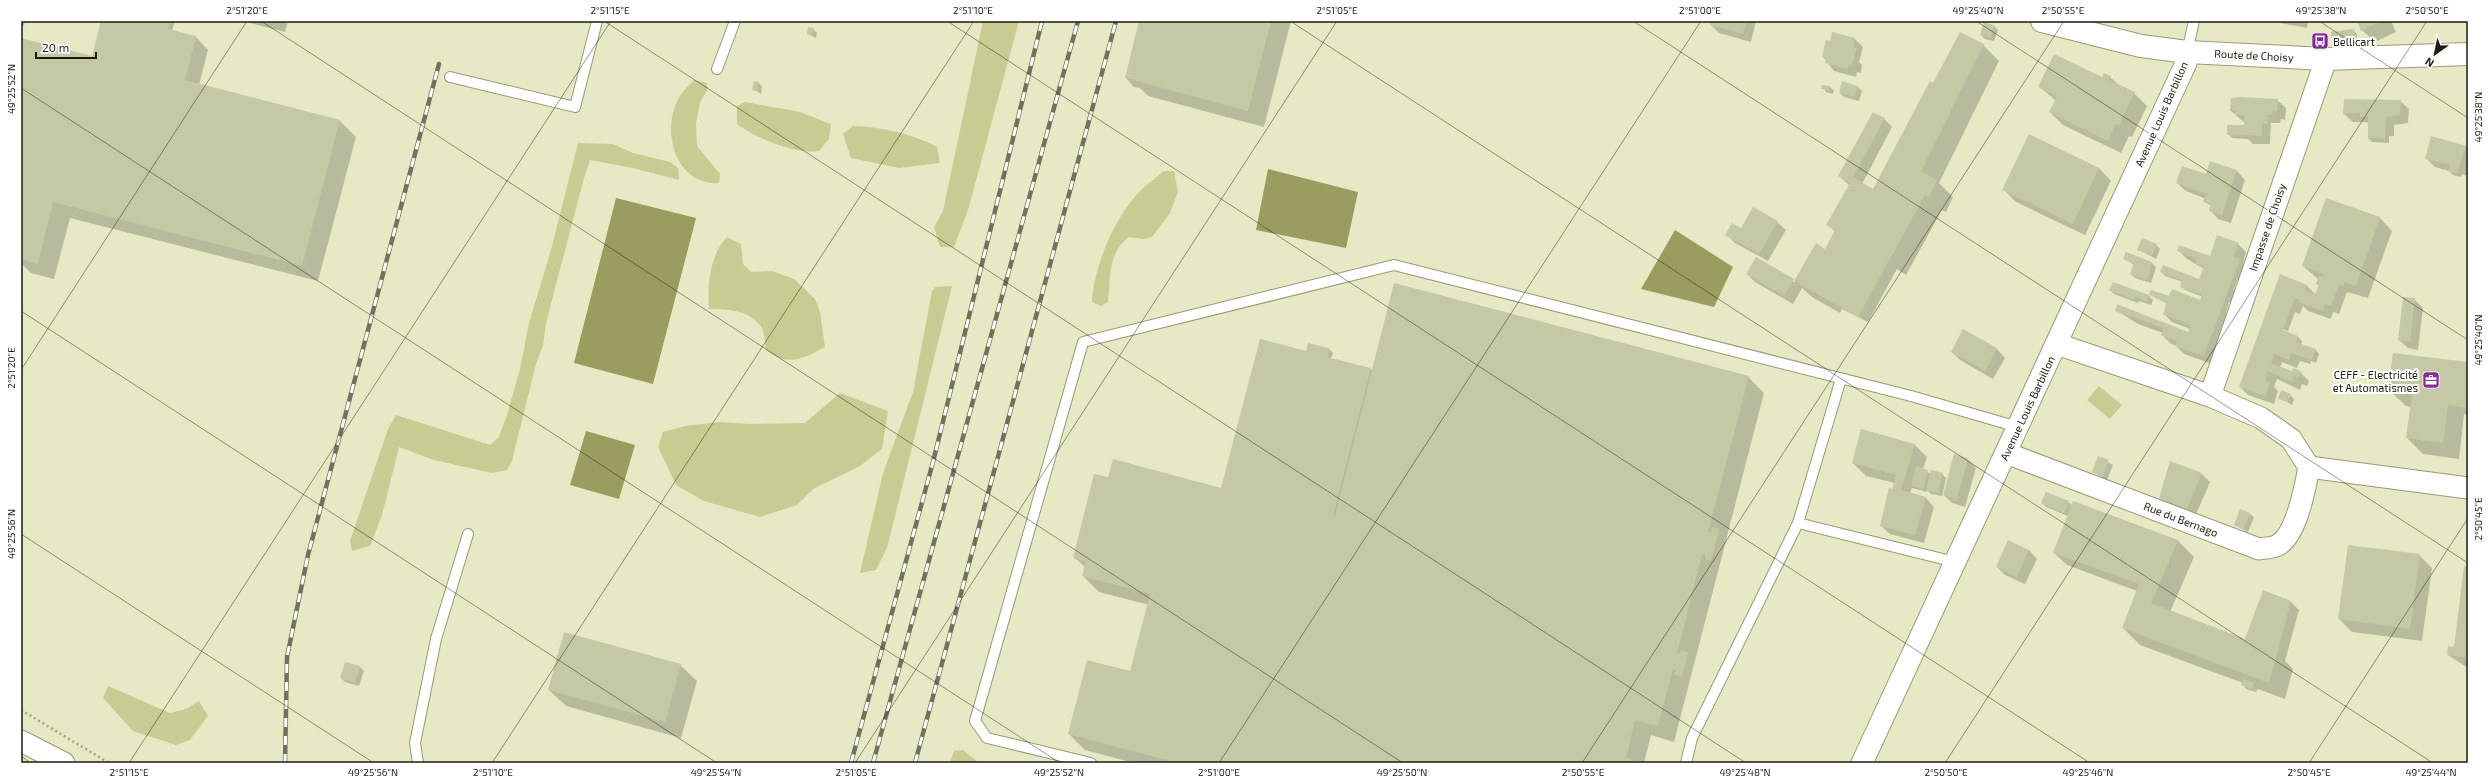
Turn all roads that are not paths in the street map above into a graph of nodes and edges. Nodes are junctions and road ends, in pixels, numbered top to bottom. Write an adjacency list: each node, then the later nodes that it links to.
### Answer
1 (597, 21): 9 (lane)
2 (735, 21): 8 (lane)
3 (2042, 21): 5 (street, Route de Choisy)
4 (2194, 21): 5 (lane)
5 (2187, 52): 7 (street, Route de Choisy); 10 (street, Avenue Louis Barbillon)
6 (2468, 54): 7 (street, Route de Choisy)
7 (2326, 59): 12 (street, Impasse de Choisy)
8 (717, 69)
9 (450, 77)
10 (2057, 344): 12 (street); 13 (street, Avenue Louis Barbillon)
11 (1841, 379): 13 (lane); 17 (lane); 23 (lane)
12 (2210, 396): 15 (street)
13 (2018, 428): 14 (street, Avenue Louis Barbillon)
14 (2006, 453): 15 (street, Rue du Bernago); 19 (street, Avenue Louis Barbillon)
15 (2309, 467): 16 (street)
16 (2468, 488)
17 (1798, 523): 19 (lane); 24 (lane)
18 (468, 534): 22 (lane)
19 (1955, 562): 25 (street, Avenue Louis Barbillon)
20 (21, 741): 21 (street)
21 (64, 763)
22 (418, 763)
23 (1092, 763)
24 (1686, 763)
25 (1862, 763)

